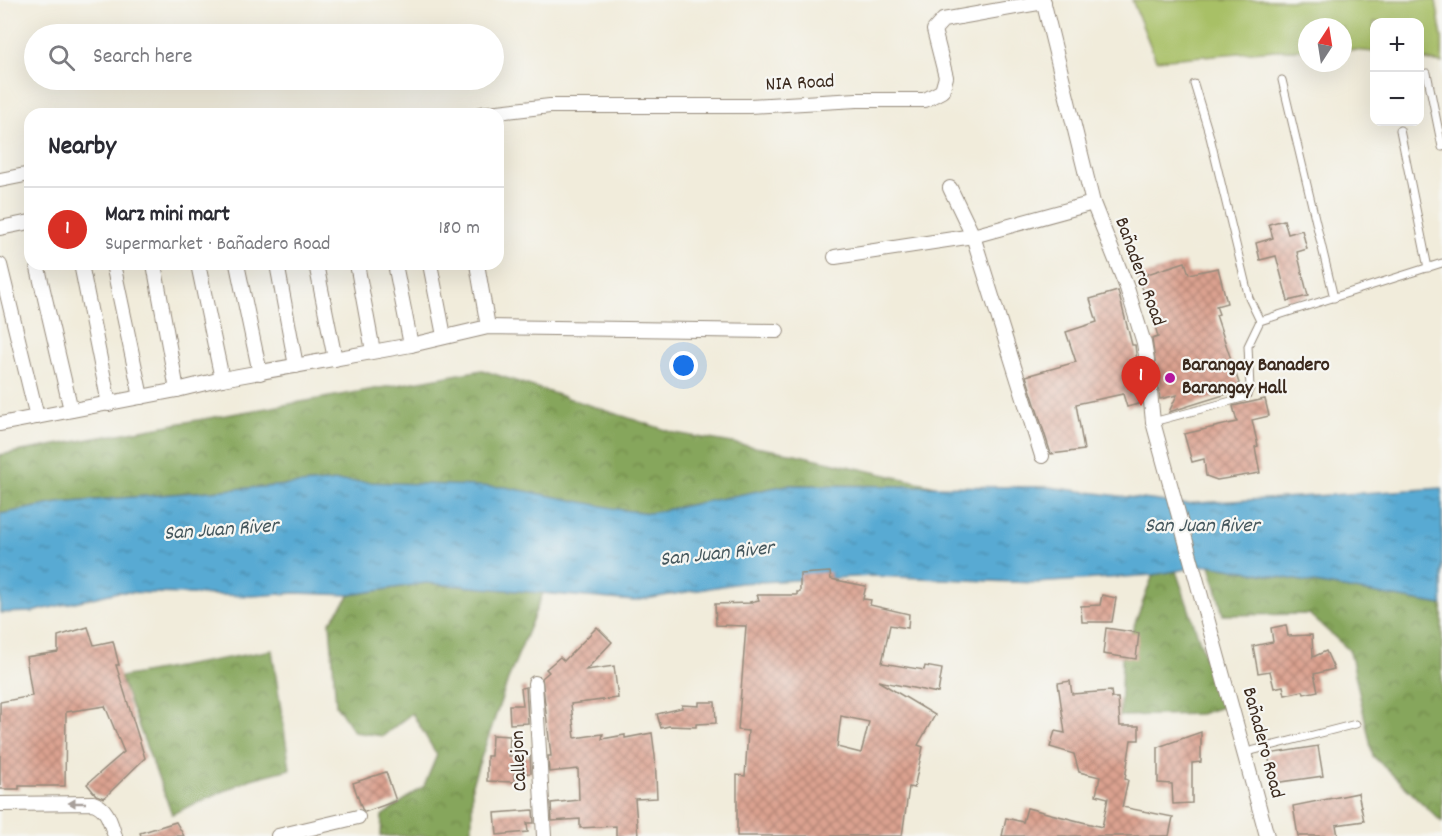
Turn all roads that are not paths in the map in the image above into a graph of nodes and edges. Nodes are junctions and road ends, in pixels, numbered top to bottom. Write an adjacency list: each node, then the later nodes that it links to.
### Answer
1 (1044, 1): 5 (street, NIA Road); 11 (street, Bañadero Road)
2 (1426, 73): 7 (lane)
3 (1282, 80): 31 (lane)
4 (1194, 84): 32 (lane)
5 (504, 111)
6 (1400, 130): 18 (lane)
7 (1442, 147)
8 (24, 175): 9 (street)
9 (0, 180)
10 (950, 188): 14 (street)
11 (1094, 203): 14 (street); 47 (street, Bañadero Road)
12 (24, 227): 13 (street)
13 (0, 228)
14 (973, 236): 15 (street); 49 (street)
15 (835, 257)
16 (1442, 263): 18 (lane)
17 (0, 264): 46 (street)
18 (1428, 268): 31 (lane)
19 (38, 270): 45 (street)
20 (82, 270): 44 (street)
21 (114, 270): 43 (street)
22 (155, 270): 42 (street)
23 (199, 270): 41 (street)
24 (238, 270): 40 (street)
25 (278, 270): 39 (street)
26 (317, 270): 38 (street)
27 (358, 270): 37 (street)
28 (395, 270): 36 (street)
29 (431, 270): 35 (street)
30 (478, 270): 33 (street)
31 (1334, 298): 32 (lane)
32 (1260, 321): 47 (lane)
33 (488, 327): 34 (street); 35 (street)
34 (777, 332)
35 (444, 336): 36 (street)
36 (411, 345): 37 (street)
37 (373, 351): 38 (street)
38 (335, 359): 39 (street)
39 (296, 366): 40 (street)
40 (260, 373): 41 (street)
41 (222, 379): 42 (street)
42 (177, 390): 43 (street)
43 (141, 397): 44 (street)
44 (109, 404): 45 (street)
45 (71, 410): 46 (street)
46 (37, 417): 48 (street)
47 (1153, 422): 52 (street, Bañadero Road)
48 (0, 424)
49 (1042, 456)
50 (535, 683): 57 (street, Callejon)
51 (1356, 724): 52 (lane)
52 (1244, 753): 58 (street, Bañadero Road)
53 (0, 804): 55 (street, one-way to 53)
54 (358, 817): 56 (street)
55 (115, 836)
56 (278, 836)
57 (544, 836)
58 (1267, 836)

